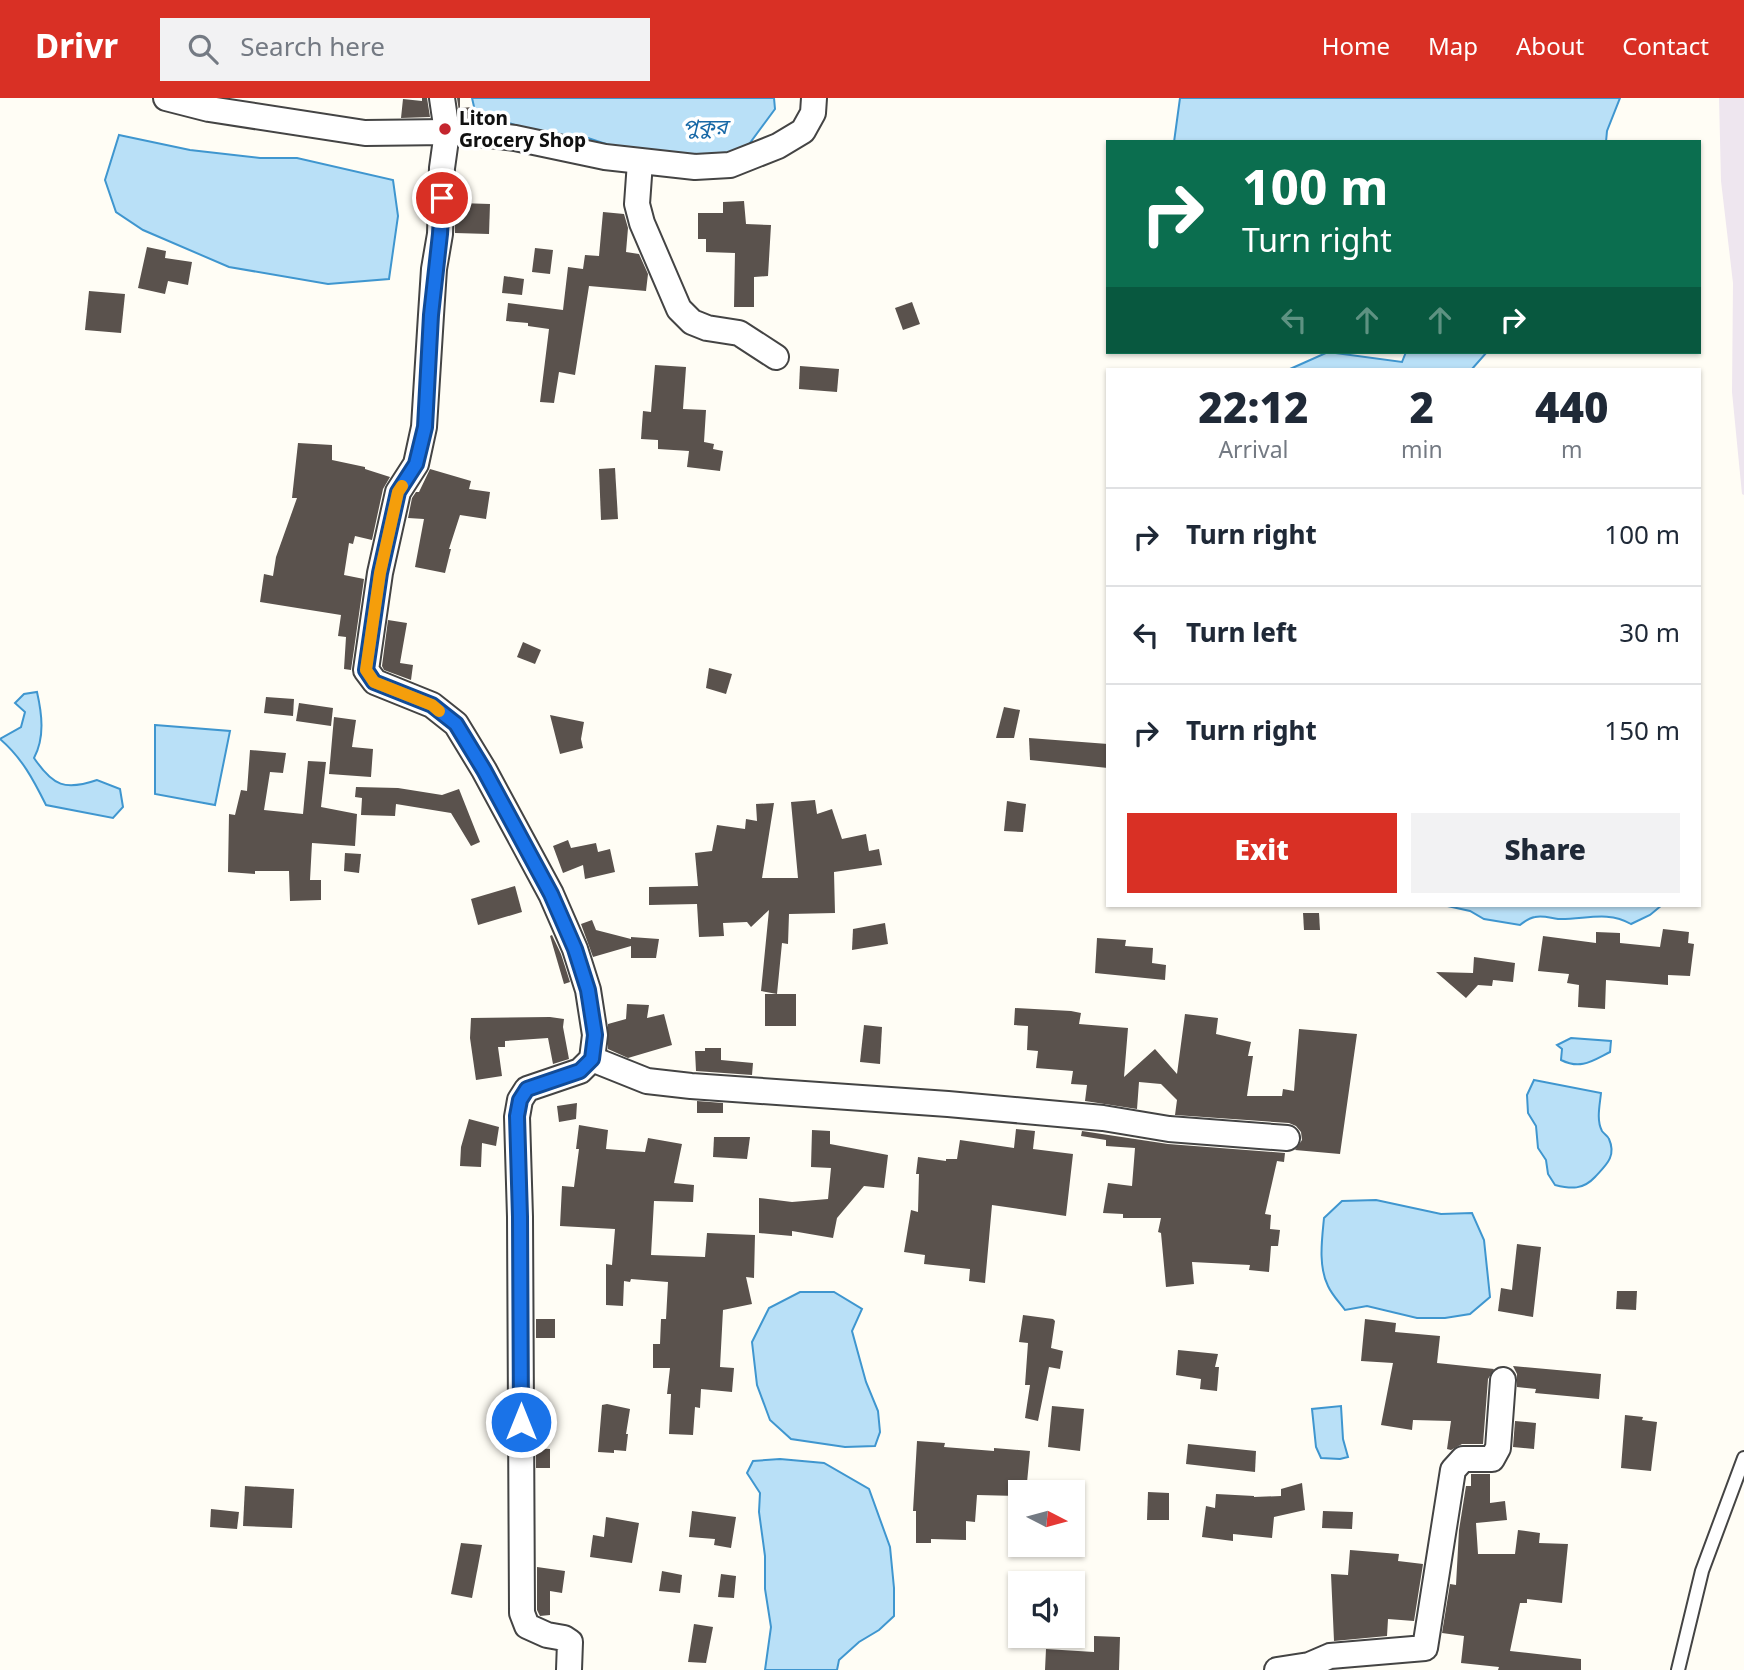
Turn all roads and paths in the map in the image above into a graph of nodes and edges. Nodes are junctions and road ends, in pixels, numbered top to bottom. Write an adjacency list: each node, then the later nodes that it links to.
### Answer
1 (166, 98): 4 (street)
2 (442, 98): 4 (street)
3 (814, 98): 5 (street)
4 (446, 132): 5 (street); 7 (street)
5 (640, 162): 6 (street)
6 (776, 357)
7 (592, 1059): 8 (street); 12 (street)
8 (1287, 1138)
9 (1503, 1380): 11 (street)
10 (1744, 1458): 14 (lane)
11 (1423, 1659): 13 (street)
12 (569, 1670)
13 (1277, 1670)
14 (1678, 1670)

